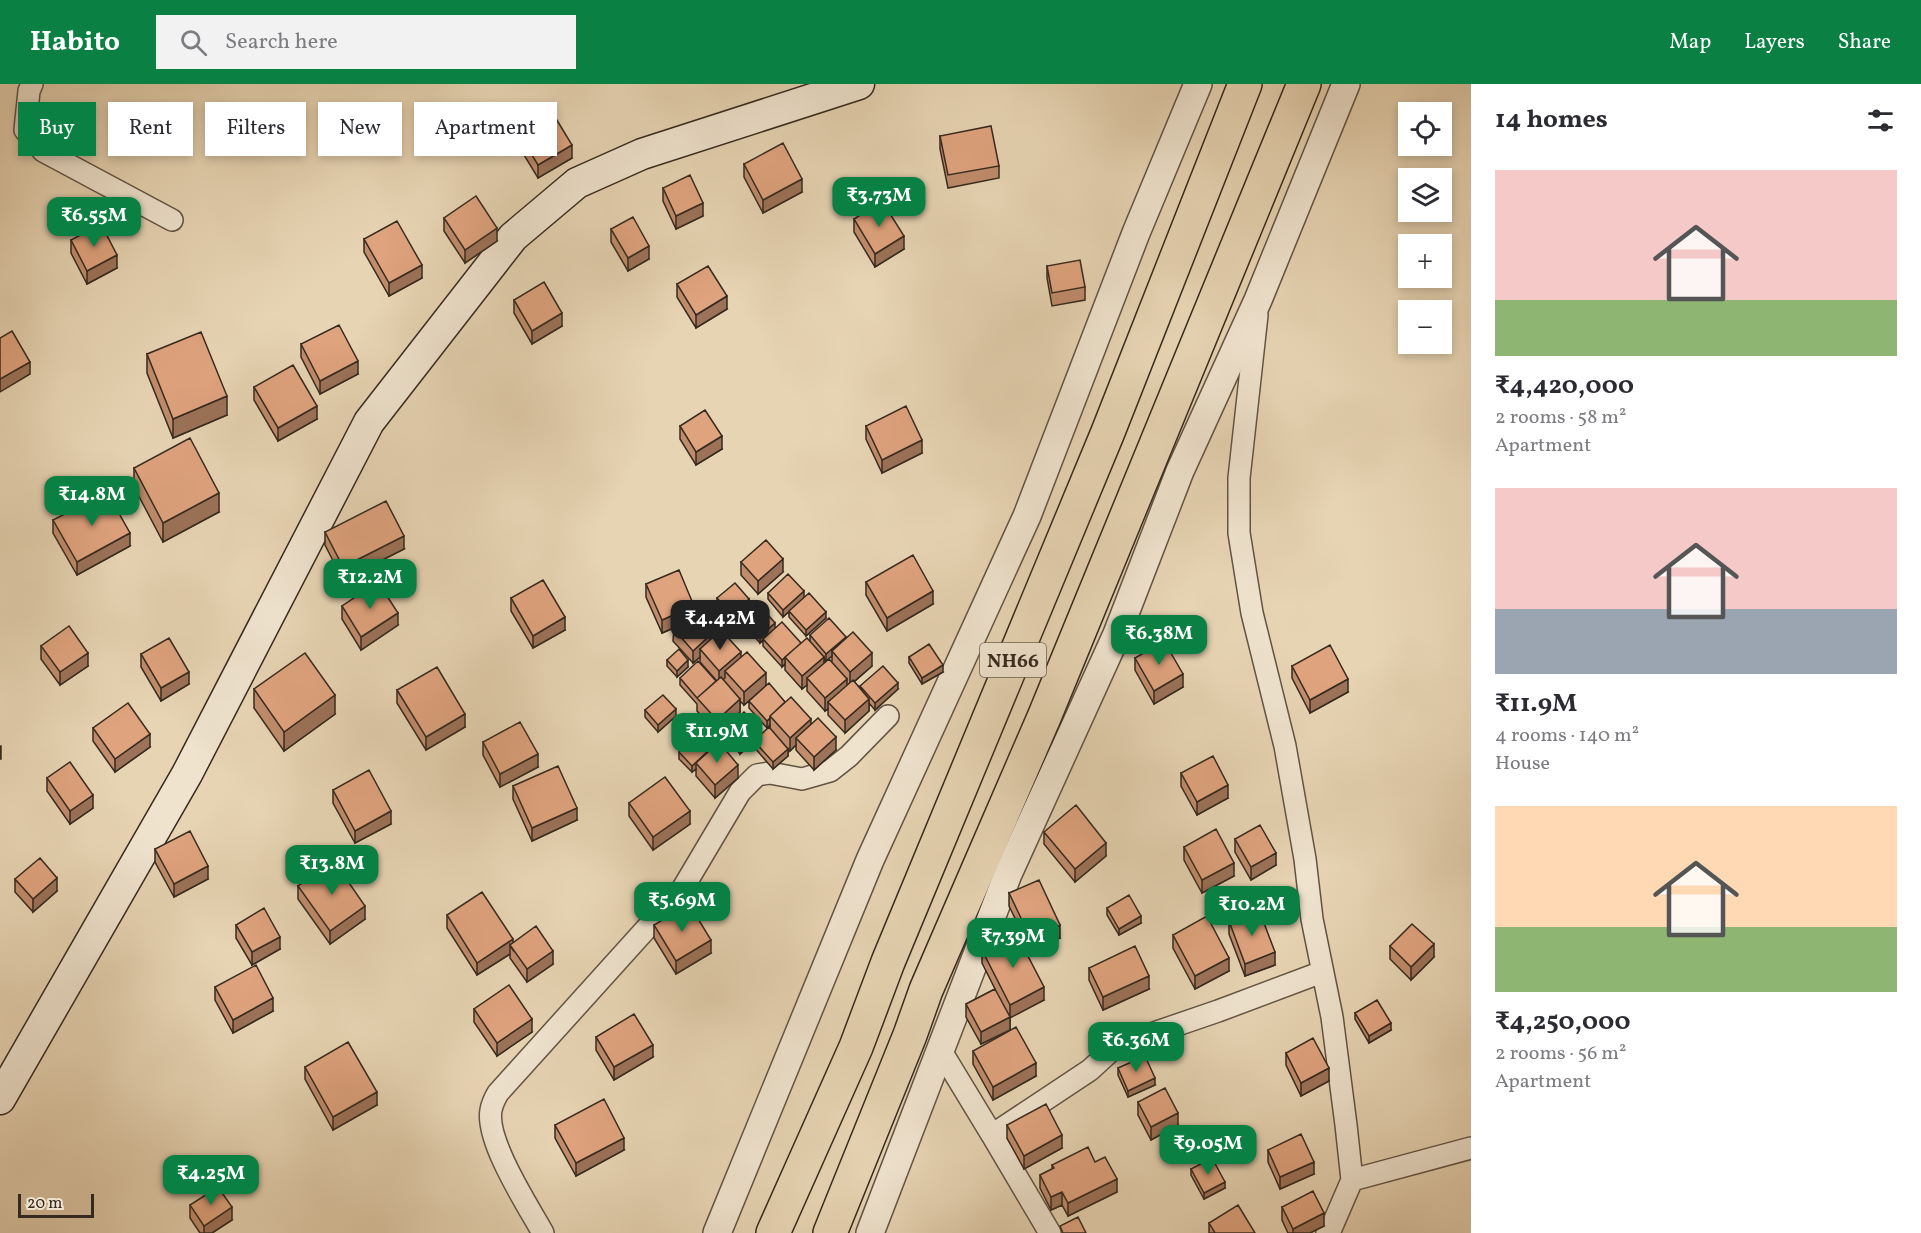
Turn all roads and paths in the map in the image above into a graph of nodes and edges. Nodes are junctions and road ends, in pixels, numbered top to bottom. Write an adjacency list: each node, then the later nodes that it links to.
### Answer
1 (32, 84): 7 (street)
2 (859, 84): 12 (main road)
3 (1198, 84): 17 (street)
4 (1245, 84): 18 (highway, NH66)
5 (1304, 84): 19 (highway, NH66)
6 (1346, 84): 8 (street)
7 (172, 220)
8 (1258, 300): 10 (street); 11 (street)
9 (888, 716): 16 (street)
10 (1322, 972): 13 (street); 15 (street)
11 (940, 1051): 13 (street); 20 (street)
12 (0, 1099)
13 (992, 1135): 21 (street)
14 (1471, 1148): 15 (street)
15 (1352, 1179): 22 (street)
16 (543, 1233)
17 (717, 1233)
18 (772, 1233)
19 (830, 1233)
20 (870, 1233)
21 (1050, 1233)
22 (1327, 1233)

